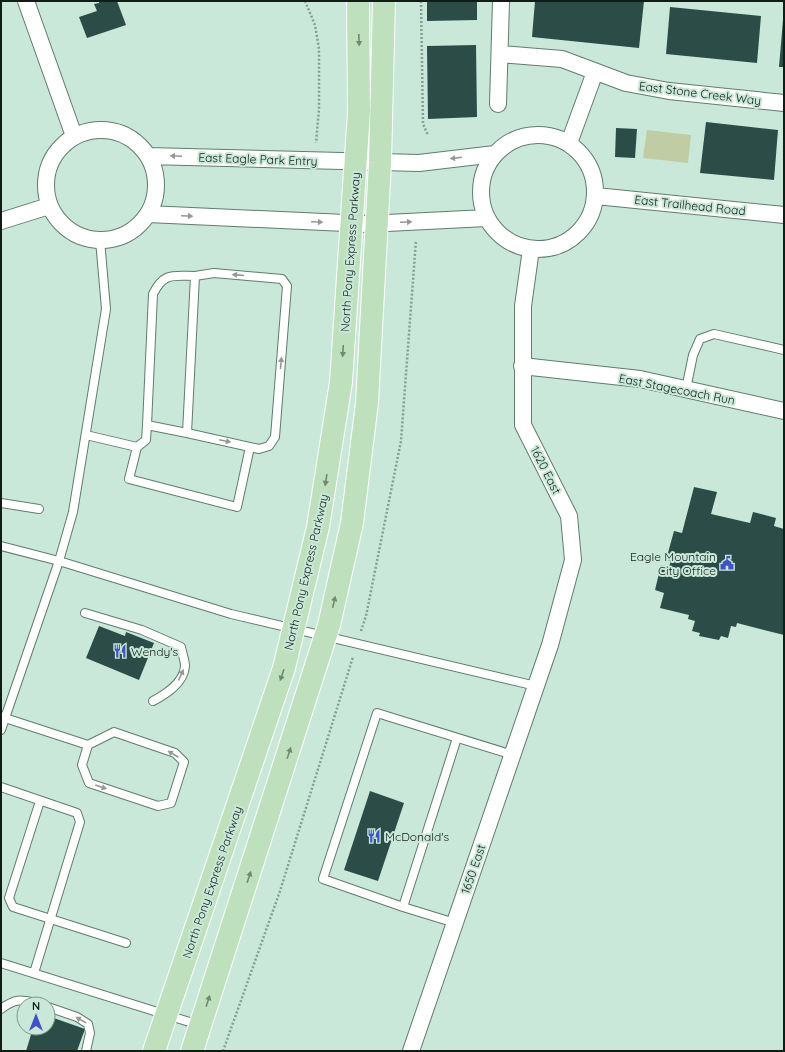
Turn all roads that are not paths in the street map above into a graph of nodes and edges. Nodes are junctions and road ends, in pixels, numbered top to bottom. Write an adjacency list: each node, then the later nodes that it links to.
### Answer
1 (26, 1): 9 (street)
2 (358, 1): 13 (main road, North Pony Express Parkway, one-way to 13)
3 (384, 1): 13 (main road, North Pony Express Parkway)
4 (501, 1): 5 (street)
5 (500, 54): 6 (street, East Stone Creek Way); 8 (street)
6 (595, 72): 7 (street, East Stone Creek Way); 10 (street)
7 (784, 103)
8 (498, 104)
9 (74, 136): 12 (street); 15 (street)
10 (569, 143): 11 (street); 14 (street)
11 (494, 154): 13 (street, one-way to 13); 18 (street)
12 (148, 156): 13 (street, East Eagle Park Entry, one-way to 12); 16 (street)
13 (368, 162): 20 (main road, North Pony Express Parkway)
14 (596, 196): 17 (street, East Trailhead Road); 22 (street)
15 (49, 206): 19 (street); 21 (street)
16 (148, 214): 20 (street, one-way to 20); 21 (street)
17 (784, 215)
18 (486, 218): 20 (street, one-way to 18); 22 (street)
19 (1, 222)
20 (365, 224): 38 (main road, North Pony Express Parkway, one-way to 38); 39 (main road, North Pony Express Parkway, one-way to 20)
21 (100, 240): 30 (lane)
22 (531, 249): 25 (street, 1620 East)
23 (195, 276): 28 (lane); 29 (lane); 32 (lane, one-way to 23)
24 (784, 350): 26 (lane)
25 (522, 366): 26 (street, East Stagecoach Run); 40 (street, 1620 East)
26 (686, 390): 27 (street, East Stagecoach Run)
27 (784, 411)
28 (147, 425): 29 (lane); 31 (lane)
29 (187, 433): 32 (lane, one-way to 32)
30 (86, 435): 31 (lane); 36 (lane)
31 (137, 447): 32 (lane)
32 (250, 447)
33 (1, 502): 34 (lane)
34 (39, 509)
35 (1, 546): 36 (lane)
36 (59, 561): 38 (lane); 42 (lane)
37 (84, 613): 41 (lane, one-way to 37)
38 (294, 628): 39 (lane); 58 (main road, North Pony Express Parkway, one-way to 58)
39 (326, 635): 40 (lane); 59 (main road, North Pony Express Parkway, one-way to 39)
40 (536, 686): 46 (street, 1650 East)
41 (153, 701)
42 (3, 717): 43 (lane); 45 (lane)
43 (1, 730)
44 (457, 738): 46 (lane); 49 (lane); 49 (lane)
45 (88, 745): 45 (lane, one-way to 45)
46 (513, 755): 51 (street, 1650 East)
47 (1, 787): 48 (lane)
48 (40, 801): 50 (lane); 50 (lane)
49 (403, 907): 51 (lane)
50 (50, 919): 52 (lane); 54 (lane)
51 (455, 923): 63 (street, 1650 East)
52 (126, 943)
53 (1, 963): 54 (lane)
54 (34, 973): 58 (lane)
55 (16, 1000): 56 (lane)
56 (1, 1009)
57 (56, 1010): 60 (lane, one-way to 57)
58 (166, 1014): 59 (lane); 61 (main road, North Pony Express Parkway)
59 (200, 1025): 62 (main road, North Pony Express Parkway)
60 (86, 1051)
61 (154, 1051)
62 (192, 1051)
63 (411, 1051)

